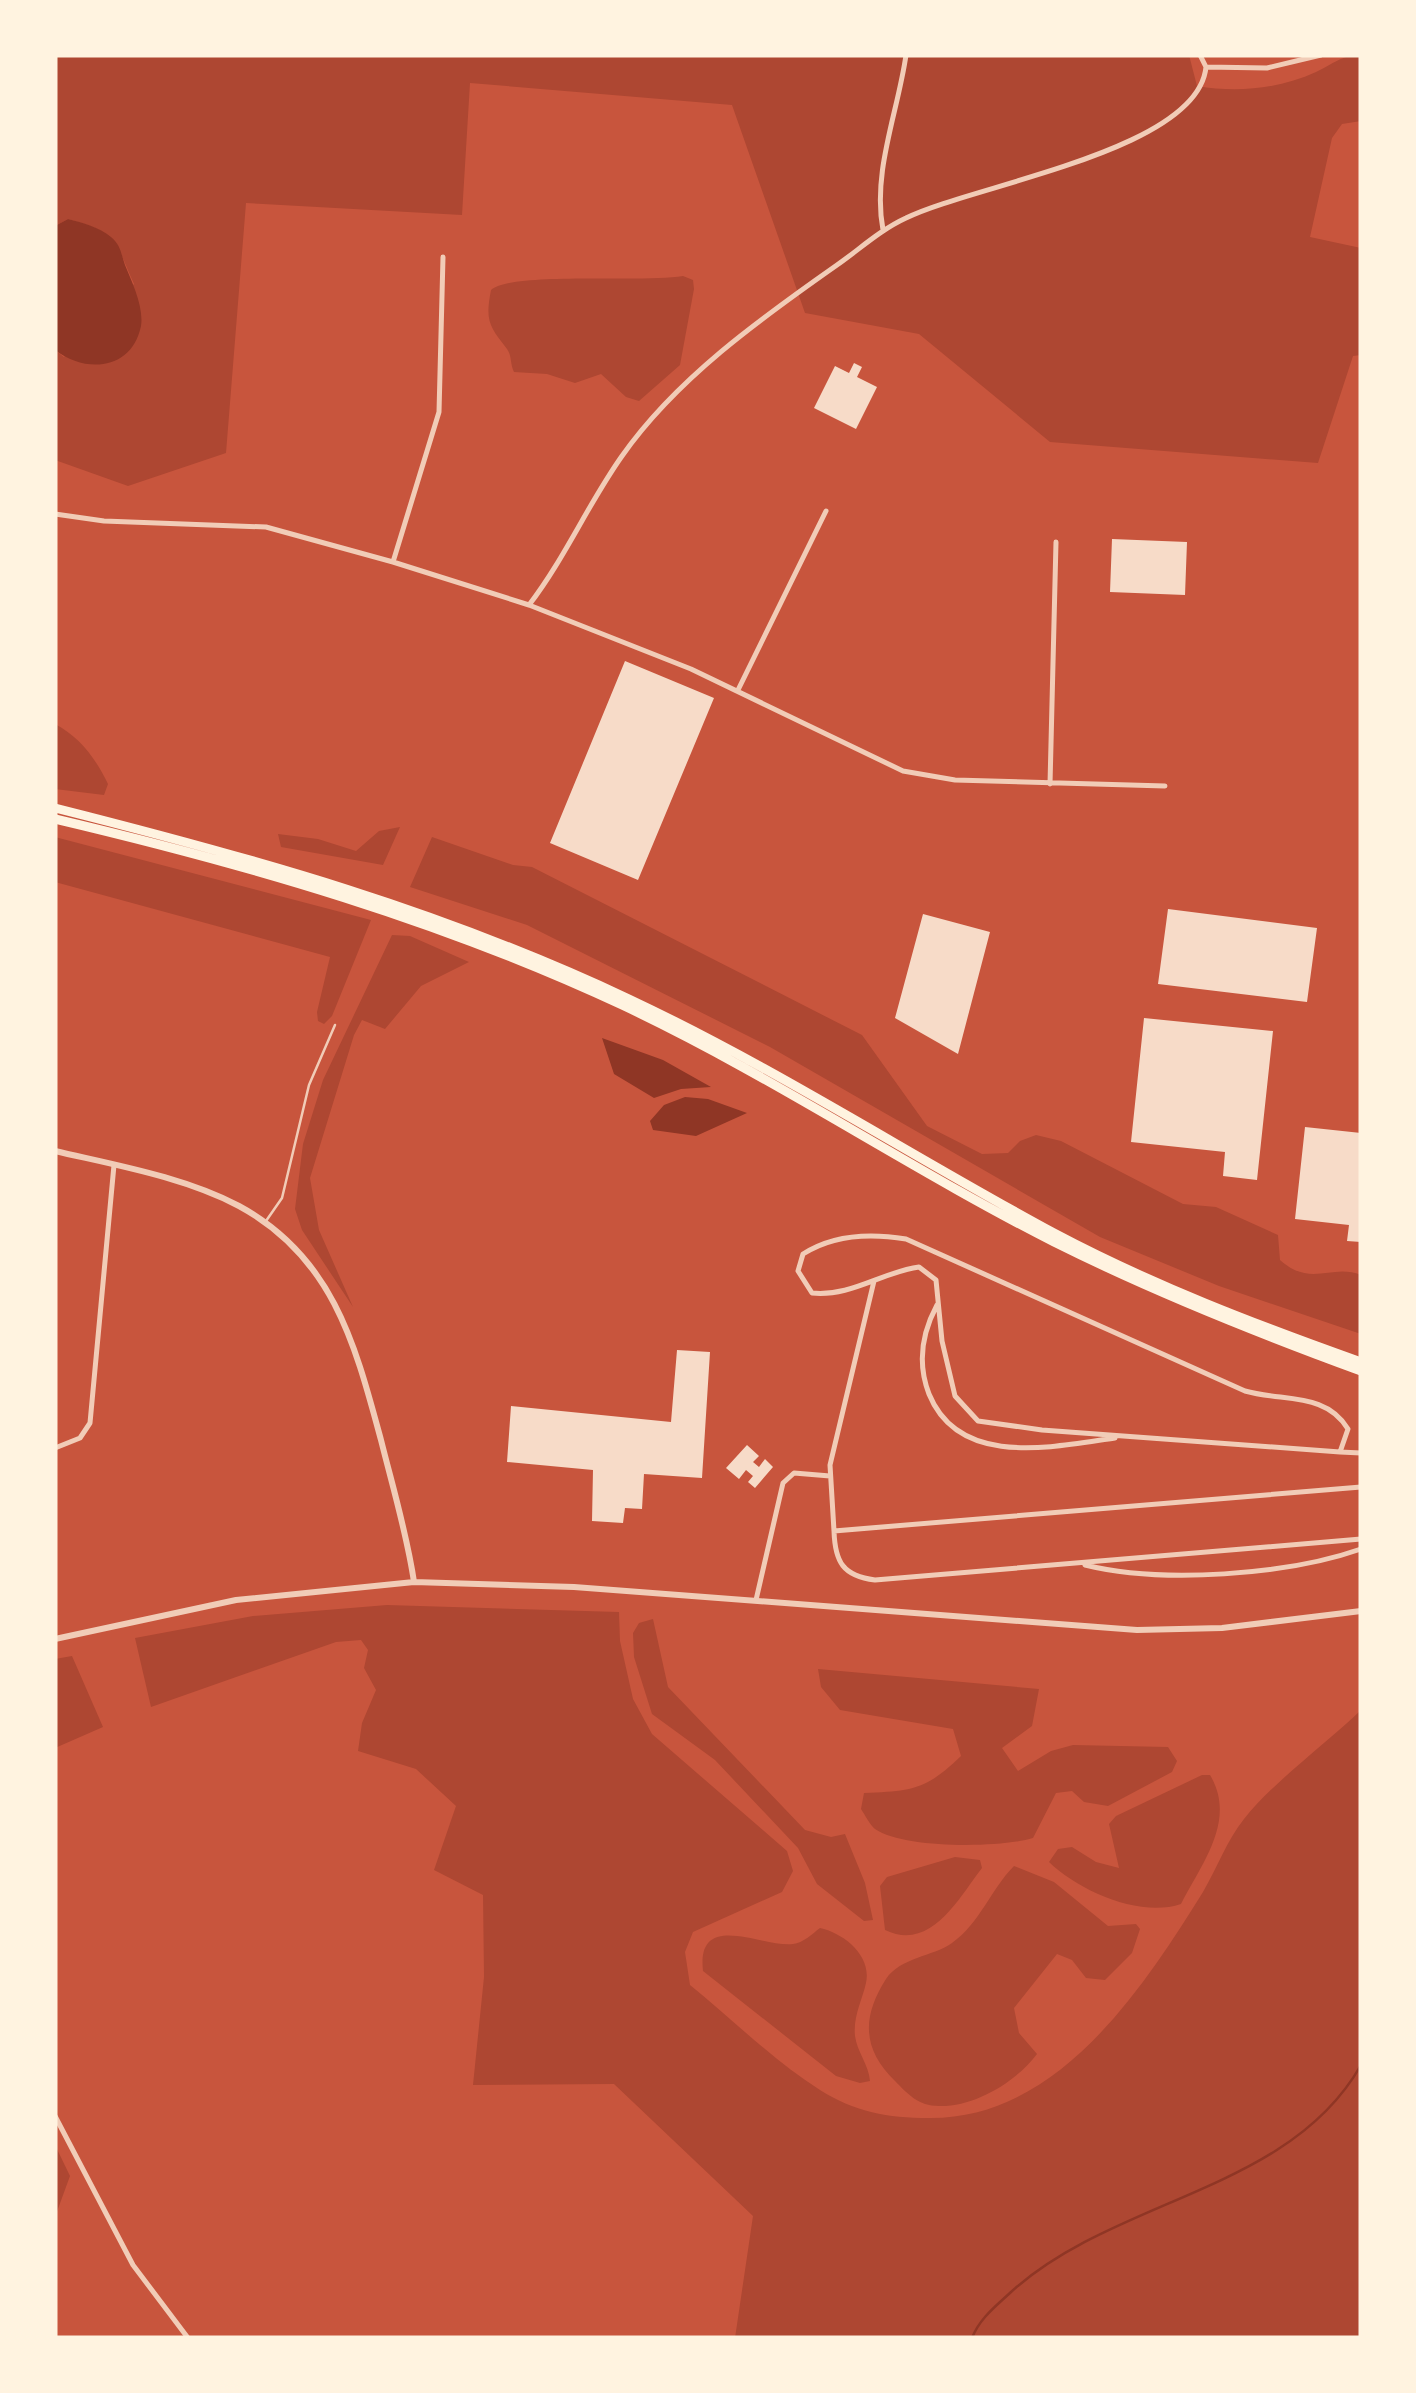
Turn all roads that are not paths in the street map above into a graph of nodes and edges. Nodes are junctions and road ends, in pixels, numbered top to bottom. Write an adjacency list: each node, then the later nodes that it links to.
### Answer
1 (906, 55): 5 (street)
2 (1200, 55): 4 (street)
3 (1321, 55): 4 (street)
4 (1206, 67): 5 (street)
5 (883, 230): 11 (street)
6 (443, 257): 10 (street)
7 (826, 511): 12 (street)
8 (55, 514): 10 (street)
9 (1056, 542): 13 (street)
10 (393, 562): 11 (street)
11 (529, 605): 12 (street)
12 (738, 690): 13 (street)
13 (1050, 784): 14 (street)
14 (1165, 786)
15 (55, 808): 23 (highway)
16 (55, 819): 24 (highway)
17 (335, 1025): 20 (lane)
18 (55, 1152): 19 (street)
19 (114, 1165): 20 (street); 26 (street)
20 (265, 1222): 35 (street)
21 (874, 1281): 22 (street); 27 (street); 29 (street)
22 (938, 1302): 25 (street); 25 (street)
23 (1361, 1362)
24 (1361, 1371)
25 (1130, 1436): 27 (street)
26 (55, 1448)
27 (1340, 1452): 28 (street)
28 (1361, 1453)
29 (830, 1476): 31 (street); 36 (street)
30 (1361, 1487): 31 (street)
31 (834, 1531): 34 (street)
32 (1361, 1540): 34 (street)
33 (1361, 1549): 34 (street)
34 (1078, 1563)
35 (414, 1582): 36 (street); 38 (street)
36 (756, 1600): 37 (street)
37 (1361, 1611)
38 (55, 1639)
39 (55, 2116): 40 (street)
40 (188, 2338)

